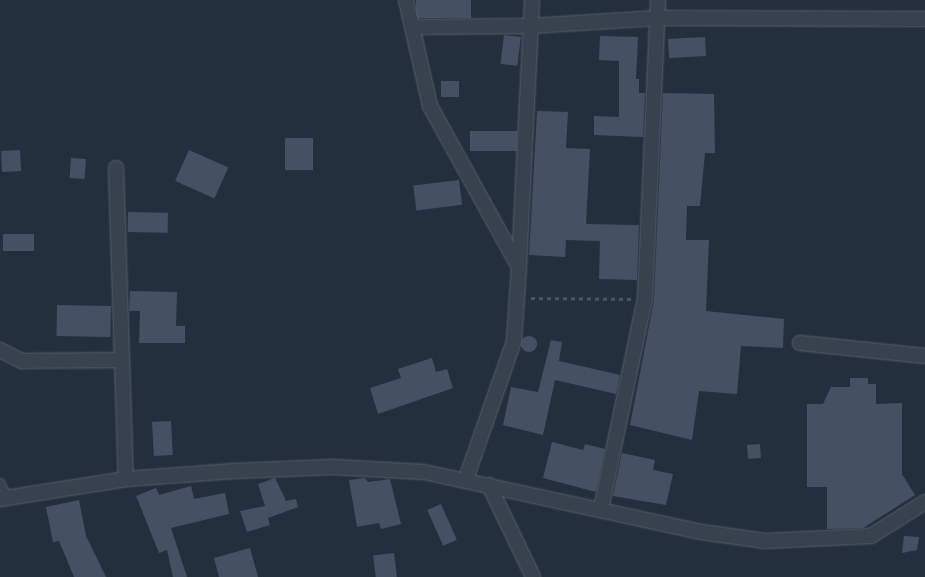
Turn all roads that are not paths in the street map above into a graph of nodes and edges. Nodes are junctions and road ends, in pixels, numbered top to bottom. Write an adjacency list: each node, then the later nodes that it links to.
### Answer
1 (406, 0): 6 (street)
2 (532, 0): 7 (street)
3 (658, 0): 4 (street)
4 (657, 18): 5 (street); 7 (street); 20 (street)
5 (925, 19)
6 (412, 26): 7 (street); 9 (street)
7 (531, 26): 9 (street)
8 (116, 168): 13 (street)
9 (519, 267): 14 (street)
10 (800, 343): 12 (street)
11 (0, 350): 13 (street)
12 (925, 356)
13 (122, 360): 15 (street)
14 (466, 478): 15 (street); 17 (street)
15 (126, 479): 18 (street)
16 (0, 482): 18 (lane)
17 (489, 485): 20 (street); 21 (street)
18 (4, 499)
19 (925, 502): 20 (street)
20 (601, 509)
21 (533, 577)

